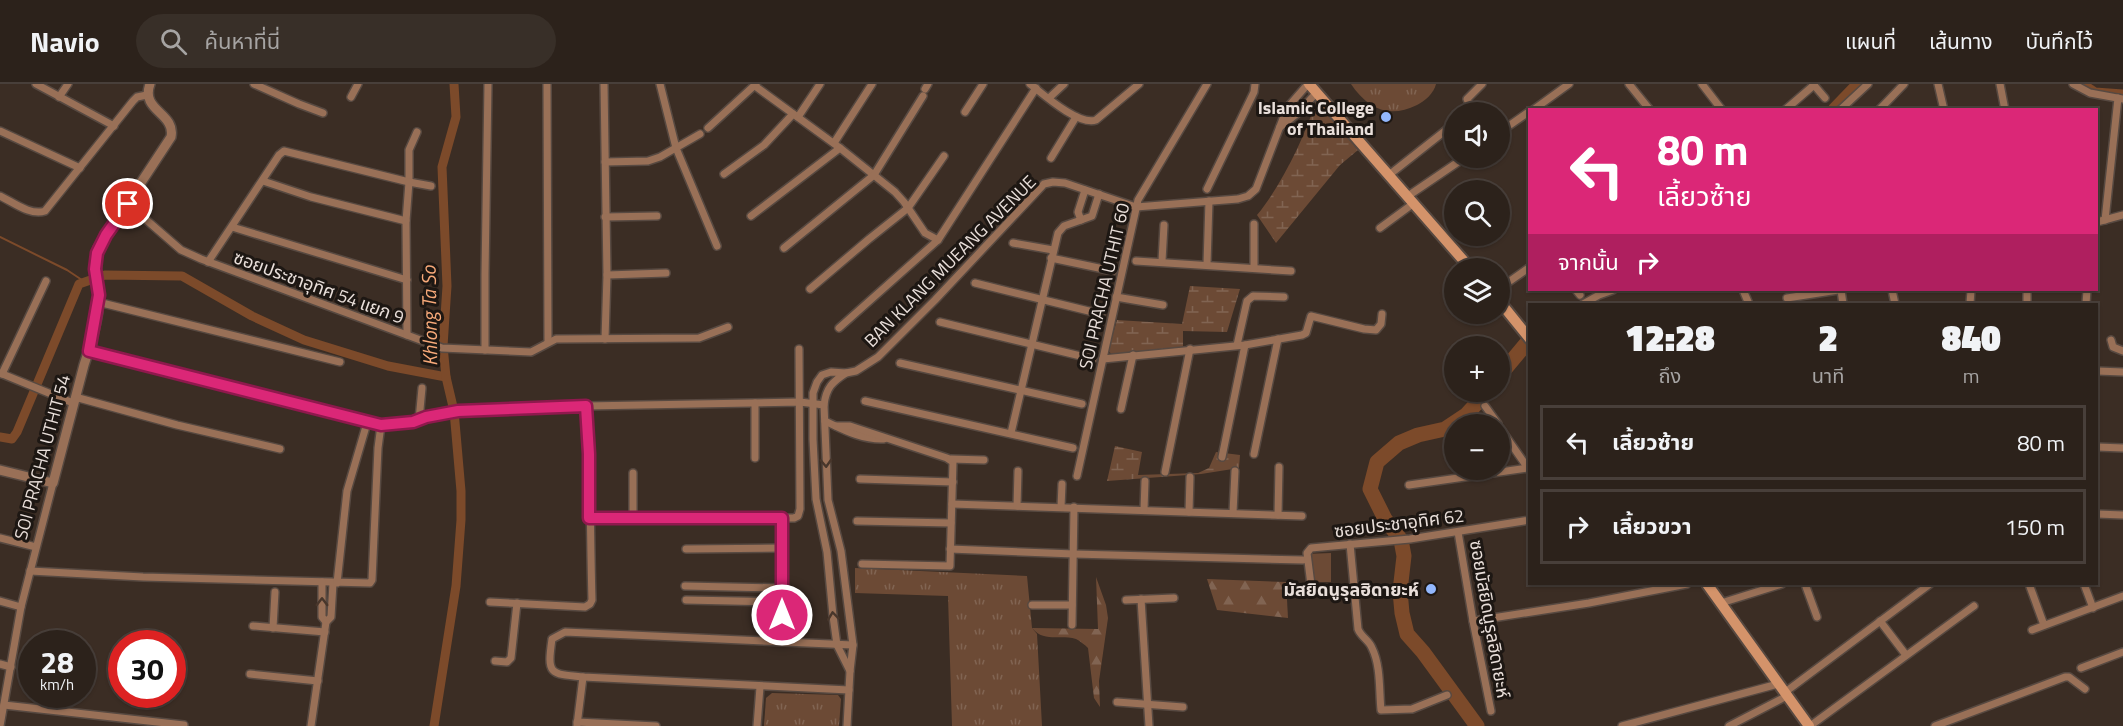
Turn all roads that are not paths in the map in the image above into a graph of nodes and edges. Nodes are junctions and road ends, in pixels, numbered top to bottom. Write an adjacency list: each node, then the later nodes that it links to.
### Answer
1 (36, 84): 32 (street)
2 (68, 84): 32 (street)
3 (150, 84): 31 (street)
4 (358, 84): 33 (street)
5 (488, 84): 139 (street)
6 (547, 84): 135 (street)
7 (604, 84): 63 (street)
8 (660, 84): 60 (street)
9 (820, 84): 49 (street)
10 (872, 84): 59 (street)
11 (983, 84): 46 (street)
12 (1064, 84): 34 (street)
13 (1139, 84): 50 (street)
14 (1207, 84): 79 (street, SOI PRACHA UTHIT 60)
15 (1255, 84): 72 (street)
16 (1482, 84): 37 (street)
17 (1569, 84): 38 (street)
18 (1629, 84): 39 (street)
19 (1702, 84): 40 (street)
20 (1813, 84): 35 (street); 41 (street)
21 (1868, 84): 42 (street)
22 (1905, 84): 43 (street)
23 (1938, 84): 44 (street)
24 (2000, 84): 45 (street)
25 (258, 85): 48 (street)
26 (755, 85): 49 (street); 54 (street)
27 (1033, 86): 34 (street); 92 (street)
28 (2079, 86): 36 (street)
29 (1311, 87): 53 (street, BAN KLANG MUEANG AVENUE); 53 (street, BAN KLANG MUEANG AVENUE); 68 (main road)
30 (925, 90): 67 (street)
31 (147, 95): 52 (street); 78 (street, SOI PRACHA UTHIT 54)
32 (59, 97): 52 (street)
33 (351, 97)
34 (1049, 98): 50 (street)
35 (1825, 98)
36 (2121, 99): 87 (street)
37 (1468, 102)
38 (1534, 108)
39 (1648, 108)
40 (1720, 108)
41 (1787, 108)
42 (1842, 108)
43 (1881, 108)
44 (1944, 108)
45 (2005, 108)
46 (965, 112)
47 (1528, 112): 51 (street)
48 (323, 113)
49 (796, 116): 59 (street); 66 (street)
50 (1076, 117): 62 (street)
51 (1510, 125)
52 (114, 126): 64 (street)
53 (1281, 127): 77 (street, BAN KLANG MUEANG AVENUE)
54 (708, 128)
55 (0, 131): 64 (street)
56 (417, 132): 70 (street)
57 (1444, 132): 68 (street)
58 (700, 134): 60 (street)
59 (837, 145): 67 (street); 84 (street)
60 (676, 148): 63 (street); 94 (street)
61 (944, 156): 80 (street)
62 (1051, 158)
63 (604, 162): 82 (street)
64 (80, 168): 75 (street)
65 (1451, 168): 76 (street)
66 (723, 174)
67 (874, 175): 80 (street); 95 (street)
68 (1389, 175): 76 (main road)
69 (263, 181): 70 (street); 86 (street); 90 (street)
70 (409, 182): 71 (street); 86 (street)
71 (431, 186)
72 (1207, 189)
73 (1085, 190): 74 (street, BAN KLANG MUEANG AVENUE); 85 (street); 150 (street, BAN KLANG MUEANG AVENUE)
74 (1099, 194): 79 (street, BAN KLANG MUEANG AVENUE); 85 (street)
75 (0, 196)
76 (1411, 200): 91 (street); 98 (main road)
77 (1209, 201): 79 (street, BAN KLANG MUEANG AVENUE); 102 (street)
78 (128, 204): 101 (street, ซอยประชาอุทิศ 54 แยก 9); 121 (street, SOI PRACHA UTHIT 54)
79 (1136, 207): 117 (street, SOI PRACHA UTHIT 60)
80 (908, 208): 92 (street); 113 (street)
81 (2123, 215): 87 (street)
82 (604, 216): 83 (street); 108 (street)
83 (657, 216)
84 (751, 216)
85 (1081, 220): 96 (street)
86 (406, 221): 109 (street)
87 (2101, 221)
88 (1254, 224): 103 (street)
89 (1164, 225): 100 (street)
90 (232, 226): 101 (street); 109 (street)
91 (1380, 228)
92 (938, 240): 129 (street)
93 (1014, 243): 96 (street)
94 (717, 246)
95 (784, 248)
96 (1053, 250): 97 (street)
97 (1051, 258): 105 (street); 120 (street)
98 (1461, 258)
99 (1136, 261): 100 (street)
100 (1162, 261): 102 (street)
101 (208, 262): 130 (street, ซอยประชาอุทิศ 54 แยก 9)
102 (1207, 264): 103 (street)
103 (1254, 268): 106 (street)
104 (1528, 268): 111 (street)
105 (1113, 271)
106 (1291, 271)
107 (666, 273): 108 (street)
108 (607, 275): 132 (street)
109 (407, 280): 130 (street)
110 (46, 281): 151 (street)
111 (1510, 281)
112 (975, 283): 120 (street)
113 (810, 290)
114 (1610, 291): 122 (street)
115 (1820, 291): 116 (street)
116 (1802, 292): 119 (street)
117 (1116, 297): 123 (street); 145 (street, SOI PRACHA UTHIT 60)
118 (1284, 297): 137 (street)
119 (1787, 298)
120 (1043, 299): 124 (street); 136 (street)
121 (98, 302): 141 (street, SOI PRACHA UTHIT 54); 146 (street)
122 (1585, 303)
123 (1163, 305)
124 (1101, 314)
125 (1382, 314): 133 (street)
126 (1510, 314): 131 (main road)
127 (940, 322): 136 (street)
128 (728, 327): 132 (street, ซอยประชาอุทิศ 54 แยก 9)
129 (839, 328)
130 (407, 335): 139 (street, ซอยประชาอุทิศ 54 แยก 9)
131 (1527, 335)
132 (605, 339): 135 (street, ซอยประชาอุทิศ 54 แยก 9)
133 (1278, 339): 137 (street); 177 (street)
134 (2111, 340): 142 (street)
135 (548, 342): 139 (street, ซอยประชาอุทิศ 54 แยก 9)
136 (1032, 344): 144 (street); 153 (street)
137 (1241, 345): 138 (street); 178 (street)
138 (1190, 349): 143 (street); 188 (street)
139 (485, 350)
140 (799, 350): 156 (street)
141 (89, 351): 154 (street, SOI PRACHA UTHIT 54); 167 (street)
142 (2123, 351)
143 (1133, 355): 145 (street); 163 (street)
144 (1093, 359)
145 (1103, 359): 190 (street, SOI PRACHA UTHIT 60)
146 (340, 362)
147 (900, 363): 153 (street)
148 (2123, 370): 149 (street)
149 (2098, 371)
150 (846, 373): 157 (street, BAN KLANG MUEANG AVENUE); 160 (street, BAN KLANG MUEANG AVENUE)
151 (1, 374): 154 (street)
152 (422, 388): 165 (street)
153 (1022, 390): 159 (street); 169 (street)
154 (74, 400): 176 (street); 195 (street, SOI PRACHA UTHIT 54)
155 (865, 401): 169 (street)
156 (800, 402): 157 (street); 158 (street); 213 (street)
157 (814, 402): 160 (street); 170 (street, BAN KLANG MUEANG AVENUE)
158 (755, 403): 161 (street); 179 (street)
159 (1082, 404)
160 (824, 405): 166 (street, BAN KLANG MUEANG AVENUE)
161 (586, 406): 165 (street); 211 (street)
162 (1485, 406): 164 (street)
163 (1121, 409)
164 (1491, 414)
165 (419, 420): 168 (street)
166 (825, 421): 171 (street, BAN KLANG MUEANG AVENUE); 180 (street)
167 (367, 423): 168 (street); 231 (street)
168 (381, 425): 231 (street)
169 (1011, 433): 174 (street)
170 (813, 439): 171 (street); 204 (street, BAN KLANG MUEANG AVENUE)
171 (825, 440): 203 (street, BAN KLANG MUEANG AVENUE, one-way to 203)
172 (1510, 442): 183 (street)
173 (2098, 447): 175 (street)
174 (1073, 448)
175 (2123, 448)
176 (280, 449)
177 (1254, 454)
178 (1222, 457)
179 (755, 458)
180 (951, 459): 181 (street); 194 (street)
181 (984, 460)
182 (1280, 467): 208 (street)
183 (1528, 469)
184 (0, 470): 195 (street)
185 (1528, 470): 197 (street)
186 (1018, 471): 199 (street)
187 (1235, 471): 206 (street)
188 (1165, 472)
189 (633, 473): 212 (street)
190 (1077, 476)
191 (1190, 477): 205 (street)
192 (860, 479): 194 (street)
193 (1145, 481): 202 (street)
194 (953, 482): 198 (street)
195 (53, 483): 220 (street, SOI PRACHA UTHIT 54)
196 (1062, 484): 200 (street)
197 (1409, 485)
198 (952, 504): 199 (street); 216 (street)
199 (1017, 506): 200 (street)
200 (1061, 507): 201 (street)
201 (1074, 507): 202 (street); 226 (street)
202 (1144, 510): 205 (street)
203 (831, 511): 204 (street); 224 (street, BAN KLANG MUEANG AVENUE)
204 (818, 512): 225 (street, BAN KLANG MUEANG AVENUE)
205 (1189, 512): 206 (street)
206 (1233, 513): 208 (street)
207 (2098, 514): 209 (street)
208 (1278, 515): 210 (street)
209 (2123, 515)
210 (1302, 516)
211 (589, 518): 212 (street); 251 (street)
212 (633, 518): 213 (street)
213 (782, 518): 221 (street)
214 (1528, 520): 217 (street, ซอยประชาอุทิศ 62)
215 (857, 521): 216 (street)
216 (951, 523): 223 (street)
217 (1458, 532): 219 (street, ซอยประชาอุทิศ 62); 260 (street, ซอยมัสยิดนูรุลฮิดายะห์)
218 (0, 538): 220 (street)
219 (1350, 544): 232 (street, ซอยประชาอุทิศ 62); 285 (street)
220 (36, 547): 229 (street, SOI PRACHA UTHIT 54)
221 (782, 548): 222 (street); 241 (street)
222 (686, 549)
223 (950, 549): 226 (street); 228 (street)
224 (841, 551): 225 (street); 270 (street, BAN KLANG MUEANG AVENUE)
225 (827, 552): 269 (street, BAN KLANG MUEANG AVENUE, one-way to 225)
226 (1074, 554): 227 (street); 254 (street)
227 (1303, 560)
228 (862, 564)
229 (30, 571): 230 (street); 256 (street, SOI PRACHA UTHIT 54)
230 (322, 582): 231 (street); 262 (street, one-way to 230)
231 (335, 583): 262 (street)
232 (1311, 585)
233 (1682, 585): 260 (street)
234 (1708, 585): 252 (main road)
235 (1779, 585): 252 (street)
236 (1805, 585): 259 (street)
237 (1929, 585): 261 (street)
238 (2030, 585): 264 (street)
239 (2084, 585): 257 (street)
240 (685, 586): 241 (street)
241 (782, 588): 250 (street)
242 (275, 592): 266 (street)
243 (2123, 596): 257 (street)
244 (1174, 598): 245 (street)
245 (1141, 599): 247 (street); 288 (street)
246 (686, 600): 250 (street)
247 (1126, 600)
248 (0, 602): 256 (street)
249 (489, 602): 251 (street)
250 (782, 602): 258 (street)
251 (517, 603): 273 (street)
252 (1720, 603): 284 (main road)
253 (1032, 605): 254 (street)
254 (1072, 605): 263 (street)
255 (1974, 606): 272 (street)
256 (21, 607): 275 (street, SOI PRACHA UTHIT 54)
257 (2093, 608): 264 (street)
258 (782, 615)
259 (1817, 617)
260 (1473, 621): 290 (street, ซอยมัสยิดนูรุลฮิดายะห์)
261 (1880, 621): 272 (street); 284 (street)
262 (326, 622): 268 (street)
263 (1072, 625)
264 (2044, 625): 267 (street)
265 (252, 626): 266 (street)
266 (273, 628): 268 (street)
267 (2032, 630)
268 (325, 632): 280 (street)
269 (837, 645): 270 (street); 277 (street, BAN KLANG MUEANG AVENUE); 279 (street)
270 (854, 645): 277 (street, BAN KLANG MUEANG AVENUE)
271 (2123, 652): 276 (street)
272 (1906, 655): 301 (street)
273 (495, 661)
274 (0, 664): 275 (street)
275 (11, 667): 287 (street, SOI PRACHA UTHIT 54)
276 (2081, 668)
277 (850, 671): 283 (street, BAN KLANG MUEANG AVENUE)
278 (250, 674): 280 (street)
279 (583, 677): 281 (street); 292 (street)
280 (318, 681): 294 (street)
281 (760, 687): 283 (street); 296 (street)
282 (2085, 689): 302 (street)
283 (849, 690): 297 (street, BAN KLANG MUEANG AVENUE)
284 (1783, 691): 299 (street); 300 (street); 301 (main road)
285 (1447, 695)
286 (1117, 702): 288 (street)
287 (4, 705): 291 (street); 293 (street, SOI PRACHA UTHIT 54)
288 (1148, 705): 289 (street); 298 (street)
289 (1183, 707)
290 (1491, 711)
291 (184, 724)
292 (577, 724): 295 (street)
293 (0, 726)
294 (311, 726)
295 (656, 726)
296 (757, 726)
297 (847, 726)
298 (1149, 726)
299 (1622, 726)
300 (1729, 726)
301 (1809, 726)
302 (1935, 726)

